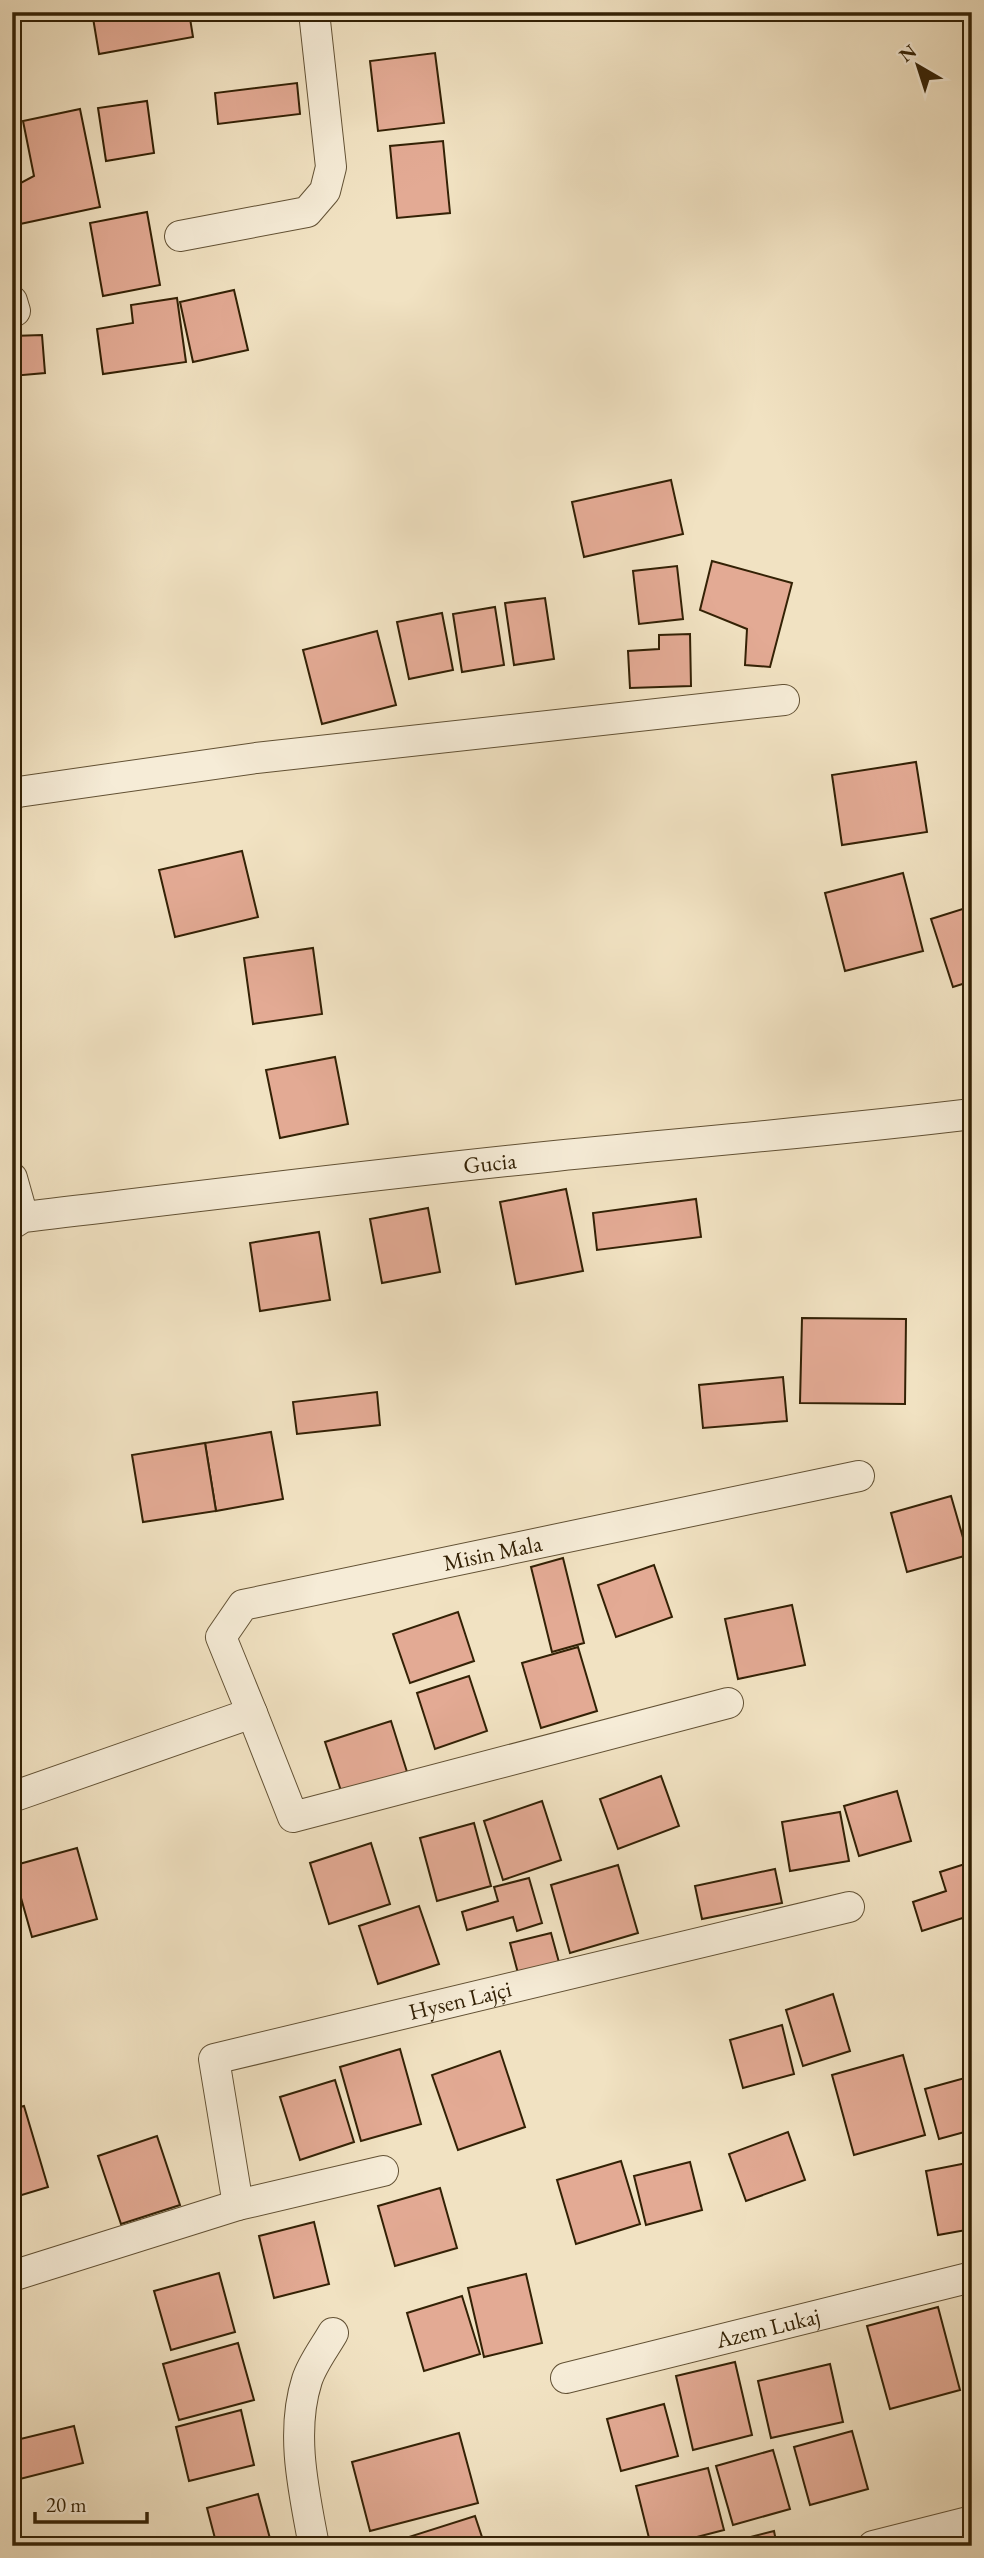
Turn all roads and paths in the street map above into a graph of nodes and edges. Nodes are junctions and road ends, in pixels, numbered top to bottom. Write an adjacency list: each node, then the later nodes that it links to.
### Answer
1 (314, 12): 2 (street)
2 (180, 236)
3 (784, 700): 4 (street)
4 (12, 795)
5 (972, 1114): 7 (street, Gucia)
6 (12, 1178): 7 (street)
7 (18, 1220)
8 (859, 1476): 10 (street, Misin Mala)
9 (728, 1703): 10 (street, Misin Mala)
10 (252, 1713): 11 (street)
11 (12, 1797)
12 (849, 1907): 14 (street, Hysen Lajçi)
13 (383, 2171): 14 (street)
14 (238, 2205): 15 (street)
15 (12, 2276)
16 (972, 2277): 18 (street, Azem Lukaj)
17 (333, 2333): 20 (street)
18 (566, 2378)
19 (972, 2521): 21 (street)
20 (314, 2546)
21 (873, 2546)

